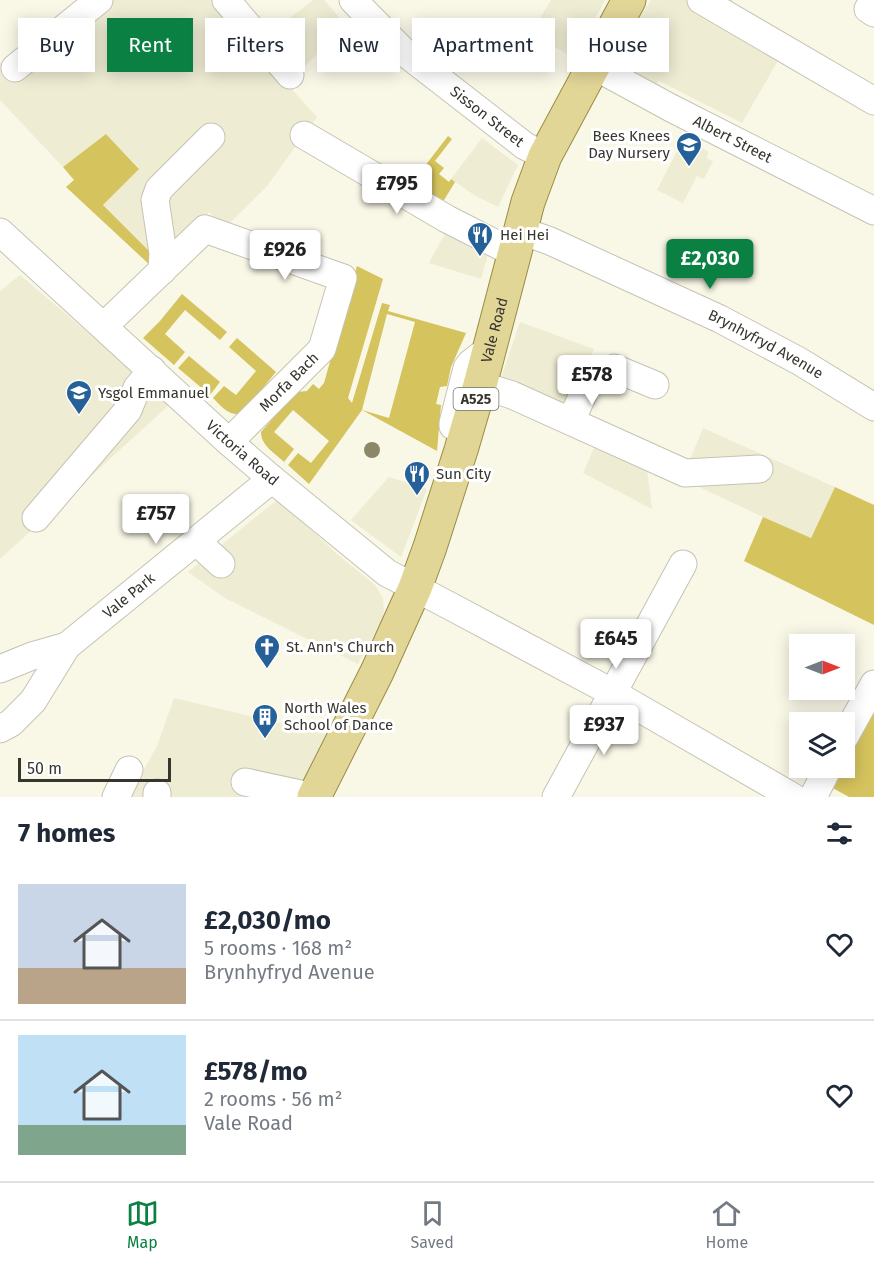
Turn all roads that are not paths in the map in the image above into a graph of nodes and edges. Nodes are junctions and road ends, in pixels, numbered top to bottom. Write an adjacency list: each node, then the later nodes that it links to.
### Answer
1 (99, 0): 7 (street)
2 (226, 0): 10 (street)
3 (353, 0): 14 (street, Sisson Street)
4 (629, 0): 6 (main road, Vale Road / A525)
5 (700, 0): 11 (street)
6 (619, 18)
7 (15, 69)
8 (588, 72): 14 (main road, Vale Road / A525)
9 (605, 72): 15 (street, Albert Street)
10 (290, 75)
11 (874, 101)
12 (304, 135): 17 (street, Brynhyfryd Avenue)
13 (210, 137): 18 (street)
14 (545, 156): 17 (main road, Vale Road / A525)
15 (874, 211)
16 (0, 232): 19 (street, Victoria Road)
17 (516, 242): 20 (main road, Vale Road / A525); 24 (street, Brynhyfryd Avenue)
18 (162, 272): 19 (street, Morfa Bach); 26 (street, Morfa Bach)
19 (104, 326): 21 (street, Victoria Road)
20 (489, 349): 22 (main road, Vale Road / A525); 27 (street)
21 (152, 370): 26 (street, Victoria Road); 30 (street)
22 (480, 385): 25 (street); 27 (main road, Vale Road / A525)
23 (655, 385): 25 (street)
24 (874, 407)
25 (571, 421): 28 (street)
26 (229, 442): 29 (street, Victoria Road)
27 (461, 450): 34 (main road, Vale Road / A525)
28 (759, 469)
29 (272, 479): 31 (street, Vale Park); 34 (street, Victoria Road)
30 (36, 518)
31 (196, 541): 32 (street); 35 (street, Vale Park)
32 (221, 564)
33 (683, 564): 38 (street)
34 (415, 588): 38 (street, Victoria Road); 45 (main road, Vale Road / A525)
35 (67, 646): 36 (street, Vale Park); 40 (street, Vale Park)
36 (0, 669)
37 (874, 684): 39 (street)
38 (613, 693): 46 (street); 47 (street, Victoria Road)
39 (855, 718)
40 (0, 729)
41 (129, 770): 44 (street)
42 (823, 778): 48 (street)
43 (245, 782): 45 (street)
44 (116, 797)
45 (314, 797)
46 (556, 797)
47 (793, 797)
48 (813, 797)

